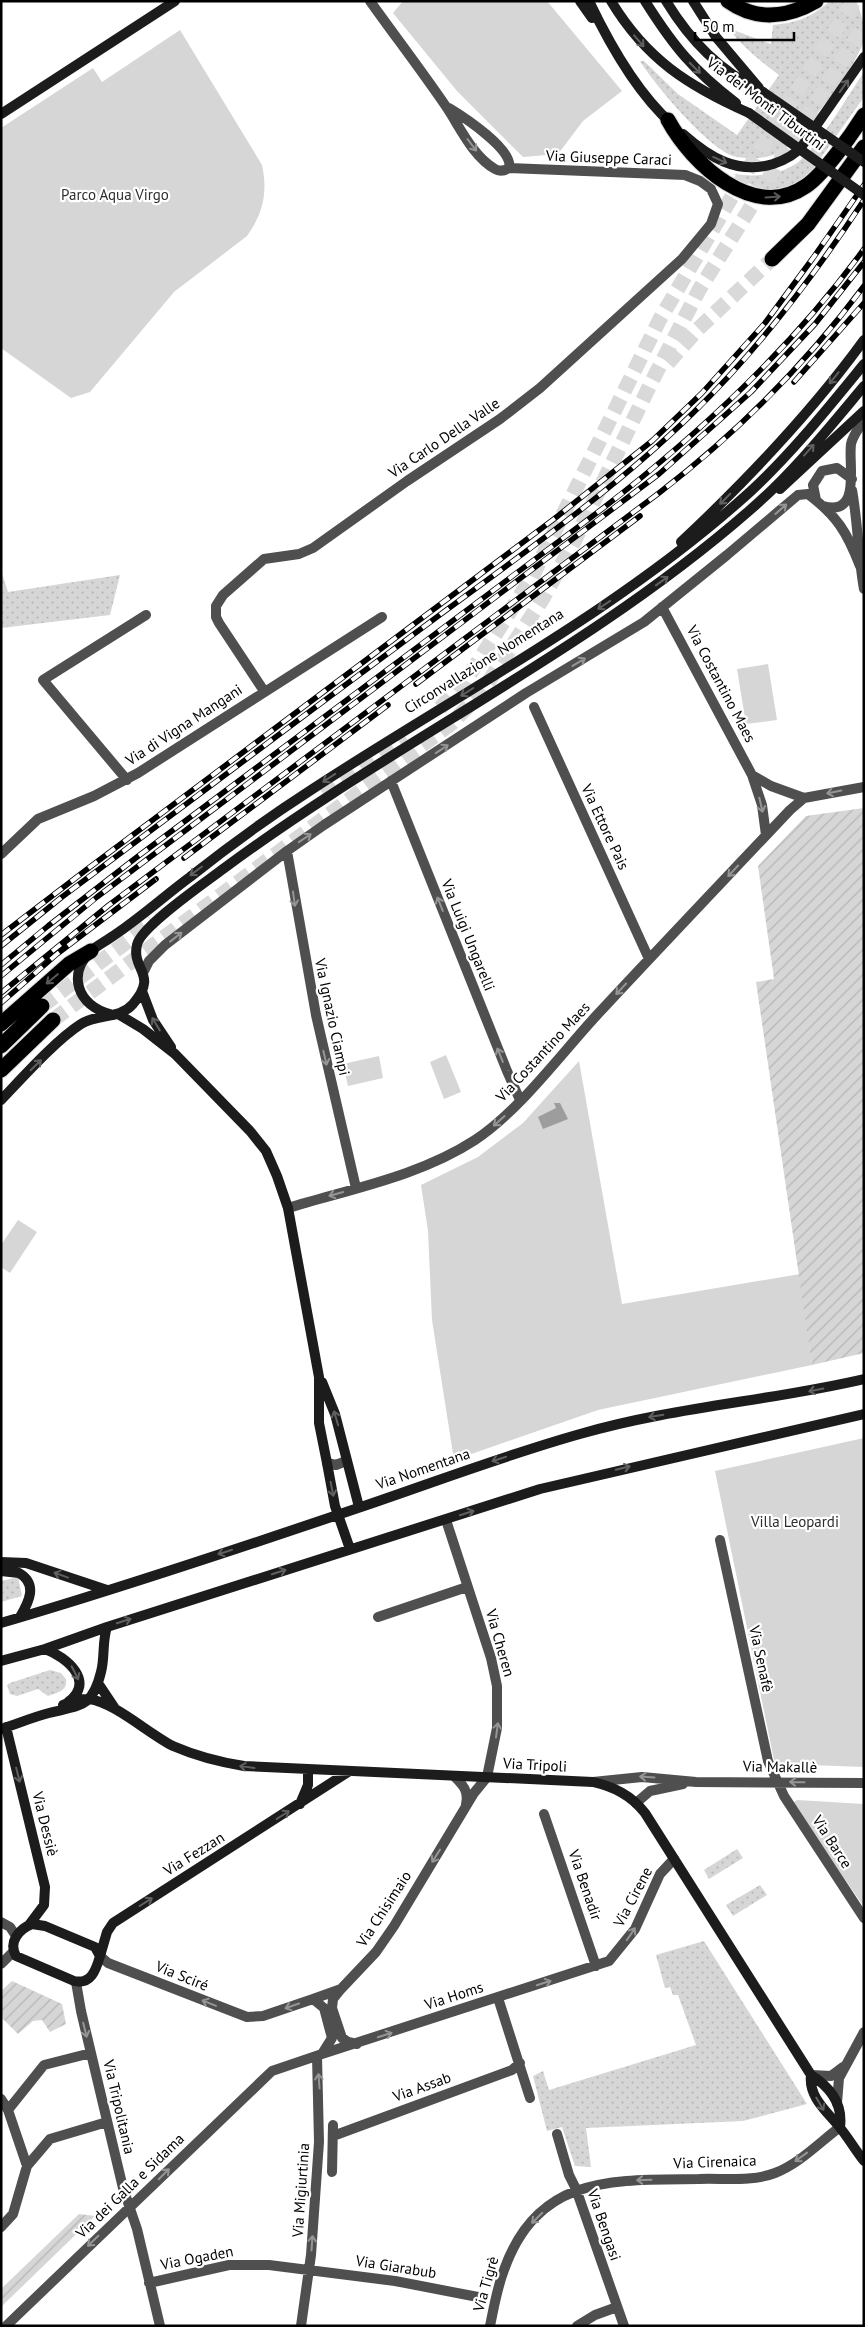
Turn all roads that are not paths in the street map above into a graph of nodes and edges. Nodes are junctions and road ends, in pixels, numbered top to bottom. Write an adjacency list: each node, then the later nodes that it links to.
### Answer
1 (370, 1): 14 (street, Via Giuseppe Caraci)
2 (580, 1): 11 (street)
3 (589, 1): 11 (street)
4 (611, 1): 15 (street, one-way to 15)
5 (645, 1): 15 (street, Via dei Monti Tiburtini, one-way to 15)
6 (666, 1): 13 (street, Via dei Monti Tiburtini)
7 (693, 1): 13 (street)
8 (728, 1): 9 (highway)
9 (816, 1)
10 (172, 2): 16 (street)
11 (605, 35): 18 (street)
12 (864, 57): 18 (street, one-way to 12)
13 (763, 92): 20 (street, Via dei Monti Tiburtini, bridge)
14 (446, 106): 21 (street, Via Giuseppe Caraci); 21 (street, Via Giuseppe Caraci, one-way to 21)
15 (749, 113): 23 (street, Via dei Monti Tiburtini, bridge)
16 (1, 114)
17 (864, 115): 18 (highway, one-way to 17)
18 (668, 120)
19 (864, 147): 24 (highway)
20 (864, 162)
21 (509, 168): 22 (street, Via Giuseppe Caraci)
22 (706, 186): 42 (street, Via Carlo Della Valle)
23 (864, 195)
24 (772, 259)
25 (864, 340): 37 (street, one-way to 37)
26 (864, 364): 37 (street, Circonvallazione Nomentana)
27 (864, 386): 35 (street, one-way to 27)
28 (864, 411): 35 (street)
29 (864, 420): 31 (street)
30 (864, 434): 31 (street)
31 (850, 451): 32 (street)
32 (852, 479): 33 (street); 34 (street)
33 (852, 490): 34 (street); 36 (street)
34 (819, 503): 36 (street); 39 (street, one-way to 34)
35 (752, 508): 54 (street, one-way to 35)
36 (860, 566): 38 (street)
37 (644, 577): 52 (street, Circonvallazione Nomentana, one-way to 52)
38 (864, 589)
39 (662, 607): 44 (street, Via Costantino Maes); 46 (street, one-way to 39)
40 (146, 615): 45 (street)
41 (382, 617): 42 (street, Via di Vigna Mangani)
42 (264, 691): 45 (street, Via di Vigna Mangani)
43 (534, 707): 53 (street, Via Ettore Pais)
44 (752, 775): 48 (street); 49 (street, Via Costantino Maes, one-way to 49)
45 (127, 780): 51 (street, Via di Vigna Mangani)
46 (391, 781): 50 (street, one-way to 46); 66 (street, Via Luigi Ungarelli, one-way to 46)
47 (864, 787): 48 (street, one-way to 48)
48 (804, 798): 49 (street, Via Costantino Maes)
49 (766, 835): 53 (street, Via Costantino Maes, one-way to 53)
50 (287, 851): 54 (street, one-way to 50); 67 (street, Via Ignazio Ciampi, one-way to 67)
51 (1, 854)
52 (91, 951): 57 (street); 59 (highway, one-way to 59)
53 (649, 959): 66 (street, Via Costantino Maes, one-way to 66)
54 (144, 971): 55 (street)
55 (142, 991): 57 (street); 62 (street, one-way to 55)
56 (42, 1006): 60 (highway)
57 (116, 1015): 62 (street); 65 (street, one-way to 57)
58 (53, 1020): 61 (highway)
59 (1, 1024)
60 (1, 1046)
61 (19, 1052): 63 (highway); 64 (highway)
62 (175, 1054): 68 (street)
63 (1, 1070)
64 (1, 1074)
65 (1, 1100)
66 (520, 1100): 67 (street, Via Costantino Maes, one-way to 67)
67 (356, 1188): 68 (street, Via Costantino Maes, one-way to 68)
68 (288, 1208): 69 (street)
69 (320, 1376): 72 (street, one-way to 69); 73 (street)
70 (864, 1379): 74 (street, Via Nomentana, one-way to 74)
71 (864, 1414): 76 (street, one-way to 71)
72 (346, 1461): 73 (street); 74 (street)
73 (327, 1463): 75 (street, one-way to 75)
74 (359, 1507): 75 (street, Via Nomentana)
75 (338, 1514): 78 (street); 82 (street, Via Nomentana, one-way to 82)
76 (446, 1520): 78 (street); 81 (street, Via Cheren)
77 (720, 1540): 101 (street, Via Senafè)
78 (350, 1549): 86 (street, one-way to 78)
79 (1, 1562): 82 (street, one-way to 79)
80 (1, 1571): 84 (street)
81 (467, 1587): 83 (street); 98 (street, Via Cheren, one-way to 81)
82 (107, 1590): 84 (street, Via Nomentana)
83 (378, 1617)
84 (20, 1618): 85 (street, Via Nomentana)
85 (1, 1623)
86 (107, 1627): 87 (street); 89 (street)
87 (45, 1649): 88 (street); 91 (street, one-way to 91)
88 (1, 1661)
89 (98, 1683): 90 (street); 92 (street, Via Tripoli)
90 (89, 1699): 91 (street); 92 (street, Via Tripoli); 93 (street)
91 (63, 1705): 93 (street)
92 (117, 1710): 95 (street, Via Tripoli, one-way to 92)
93 (50, 1712): 94 (street)
94 (4, 1728): 110 (street, Via Dessiè, one-way to 110)
95 (308, 1770): 96 (street, Via Tripoli); 104 (street)
96 (348, 1772): 97 (street, Via Tripoli); 104 (street, Via Fezzan)
97 (454, 1776): 98 (street, Via Tripoli); 105 (street, Via Chisimaio)
98 (487, 1778): 99 (street, Via Tripoli); 105 (street, Via Chisimaio)
99 (593, 1782): 100 (street, Via Makallè, one-way to 99); 103 (street, Via Tripoli)
100 (696, 1782): 101 (street, Via Makallè); 103 (street, Via Makallè)
101 (776, 1782): 102 (street, Via Makallè, one-way to 101); 108 (street, Via Barce)
102 (864, 1783)
103 (636, 1803): 107 (street, Via Tripoli)
104 (300, 1804): 113 (street, Via Fezzan, one-way to 104)
105 (462, 1814): 117 (street, Via Chisimaio, one-way to 117)
106 (544, 1814): 115 (street, Via Benadir)
107 (674, 1859): 115 (street, Via Cirene, one-way to 107); 128 (street, Via Tripoli)
108 (864, 1918)
109 (1, 1922): 111 (street)
110 (29, 1925): 111 (street, Via Dessiè); 113 (street)
111 (16, 1936): 112 (street)
112 (13, 1952): 114 (street); 116 (street)
113 (100, 1956): 116 (street); 120 (street, Via Sciré, one-way to 113)
114 (1, 1964)
115 (596, 1966): 118 (street, Via Homs, one-way to 115)
116 (76, 1982): 123 (street, Via Tripolitania, one-way to 123)
117 (342, 1989): 119 (street, Via Chisimaio); 122 (street)
118 (498, 1998): 122 (street, Via Homs, one-way to 118); 125 (street)
119 (313, 1999): 120 (street, Via Chisimaio, one-way to 120); 124 (street)
120 (255, 2017)
121 (864, 2032): 126 (street)
122 (358, 2044): 124 (street, Via Homs)
123 (90, 2053): 132 (street); 133 (street, Via Tripolitania)
124 (320, 2055): 127 (street, Via Homs); 142 (street, Via Migiurtinia, one-way to 124)
125 (520, 2063): 129 (street); 138 (street, Via Assab)
126 (844, 2067): 128 (street); 131 (street)
127 (275, 2069): 140 (street, Via dei Galla e Sidama, one-way to 127)
128 (811, 2076): 131 (street, Via Tripoli); 134 (street, Via Tripoli, one-way to 134)
129 (530, 2098)
130 (1, 2099): 132 (street)
131 (837, 2103): 134 (street, Via Tripoli)
132 (8, 2110): 137 (street)
133 (107, 2122): 137 (street); 140 (street, Via Tripolitania)
134 (840, 2127): 136 (street, Via Tripoli); 139 (street, Via Cirenaica, one-way to 139)
135 (557, 2134): 139 (street, Via Bengasi)
136 (864, 2161)
137 (27, 2166): 141 (street)
138 (332, 2172)
139 (576, 2189): 145 (street, Via Bengasi); 149 (street, Via Tigrè, one-way to 149)
140 (130, 2208): 143 (street, Via Tripolitania); 146 (street, Via dei Galla e Sidama, one-way to 146)
141 (1, 2227)
142 (309, 2270): 143 (street, Via Ogaden); 144 (street, Via Giarabub); 148 (street, Via Migiurtinia)
143 (149, 2282): 147 (street, Via Tripolitania)
144 (478, 2297)
145 (617, 2307): 150 (street); 151 (street, Via Bengasi)
146 (6, 2326)
147 (160, 2326)
148 (301, 2326)
149 (490, 2326)
150 (577, 2326)
151 (624, 2326)

